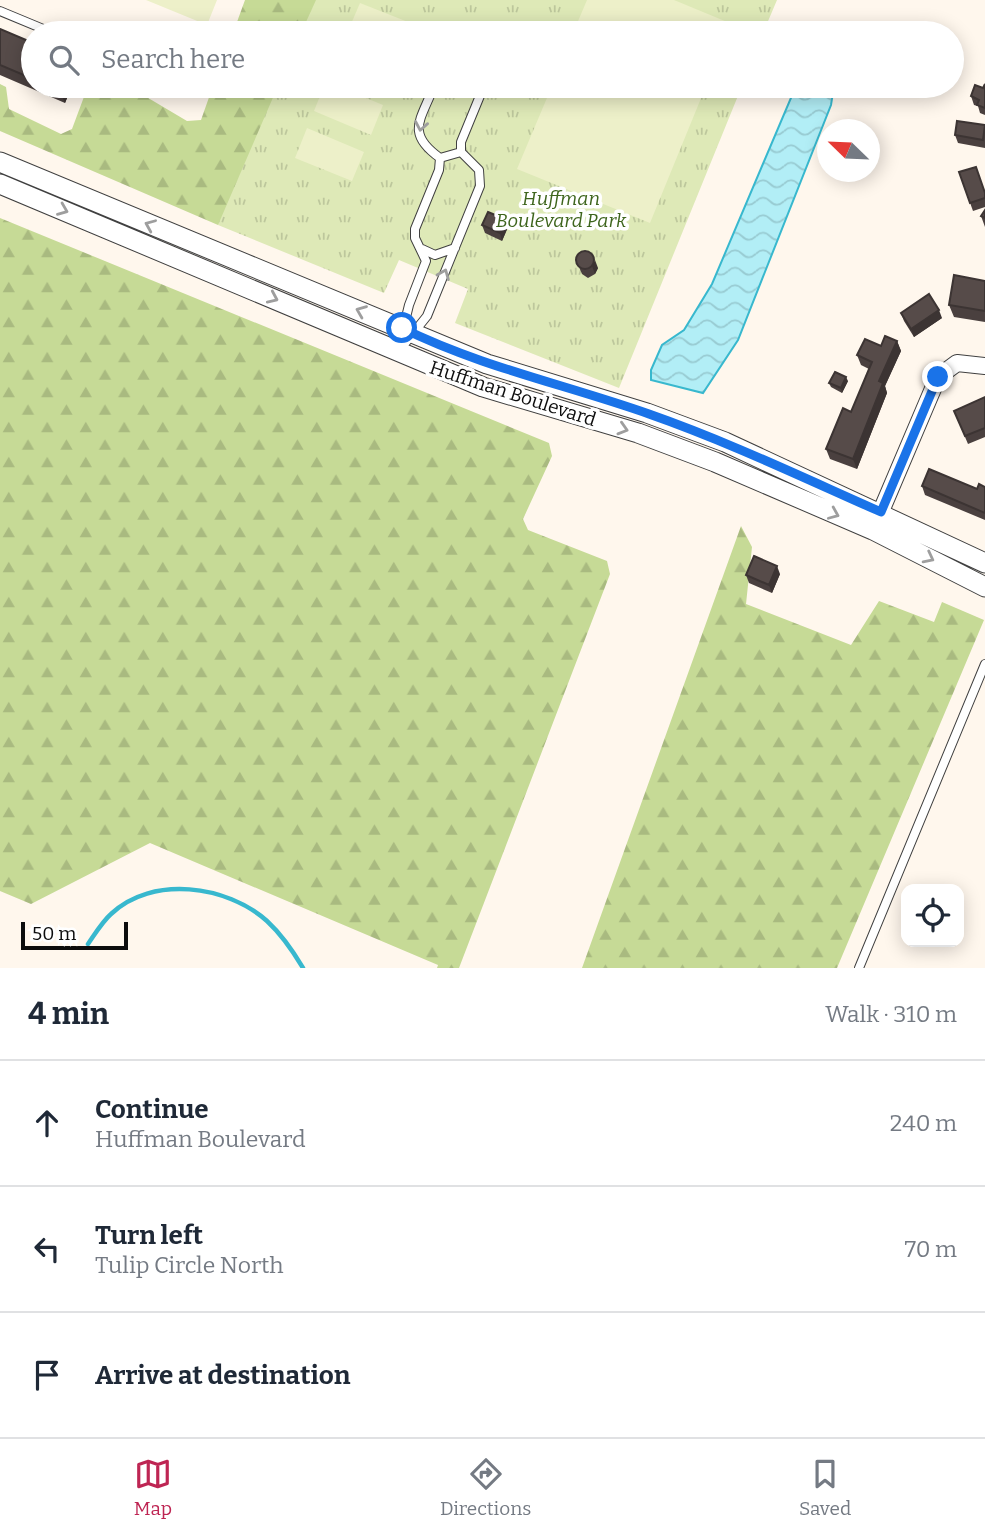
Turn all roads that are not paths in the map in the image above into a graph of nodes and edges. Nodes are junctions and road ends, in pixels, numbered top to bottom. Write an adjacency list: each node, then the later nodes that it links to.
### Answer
1 (0, 11): 2 (lane)
2 (24, 21)
3 (429, 98): 6 (lane, one-way to 6)
4 (479, 98): 5 (lane)
5 (461, 152): 6 (lane); 9 (lane)
6 (440, 158): 10 (lane)
7 (0, 162): 11 (street, Huffman Boulevard, one-way to 7)
8 (0, 184): 12 (street, Huffman Boulevard, one-way to 12)
9 (455, 248): 10 (lane); 11 (lane, one-way to 9)
10 (422, 249): 11 (lane)
11 (408, 330): 12 (lane); 14 (street, Huffman Boulevard)
12 (397, 353): 14 (street, Huffman Boulevard, one-way to 14)
13 (985, 366): 14 (street)
14 (877, 521): 15 (street, Huffman Boulevard); 16 (street, Huffman Boulevard, one-way to 16)
15 (985, 563)
16 (985, 587)
17 (985, 664): 18 (lane)
18 (981, 684): 19 (lane)
19 (859, 968)

